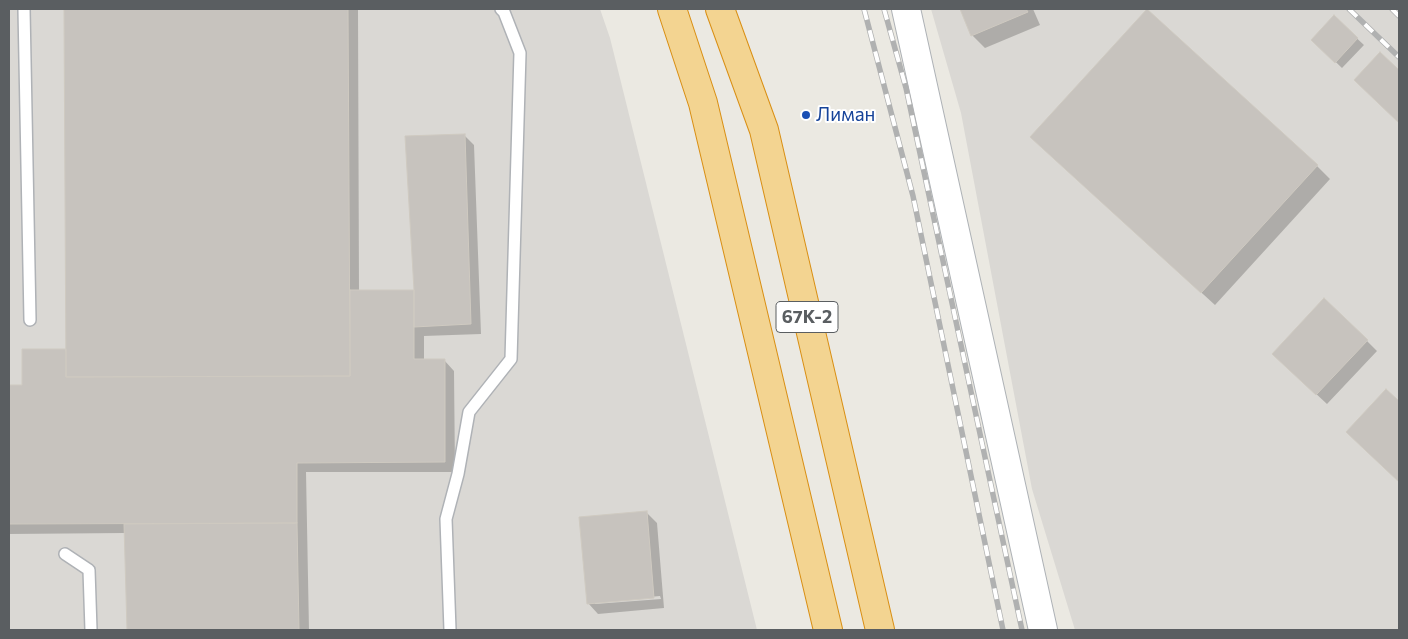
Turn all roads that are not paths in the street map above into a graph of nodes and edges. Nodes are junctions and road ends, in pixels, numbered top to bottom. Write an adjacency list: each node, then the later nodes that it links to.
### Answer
1 (24, 9): 6 (lane)
2 (501, 9): 9 (lane)
3 (672, 9): 10 (highway, 67К-2)
4 (720, 9): 11 (highway, 67К-2)
5 (906, 9): 12 (street)
6 (30, 320)
7 (65, 554): 8 (lane)
8 (91, 630)
9 (450, 630)
10 (828, 630)
11 (880, 630)
12 (1043, 630)

